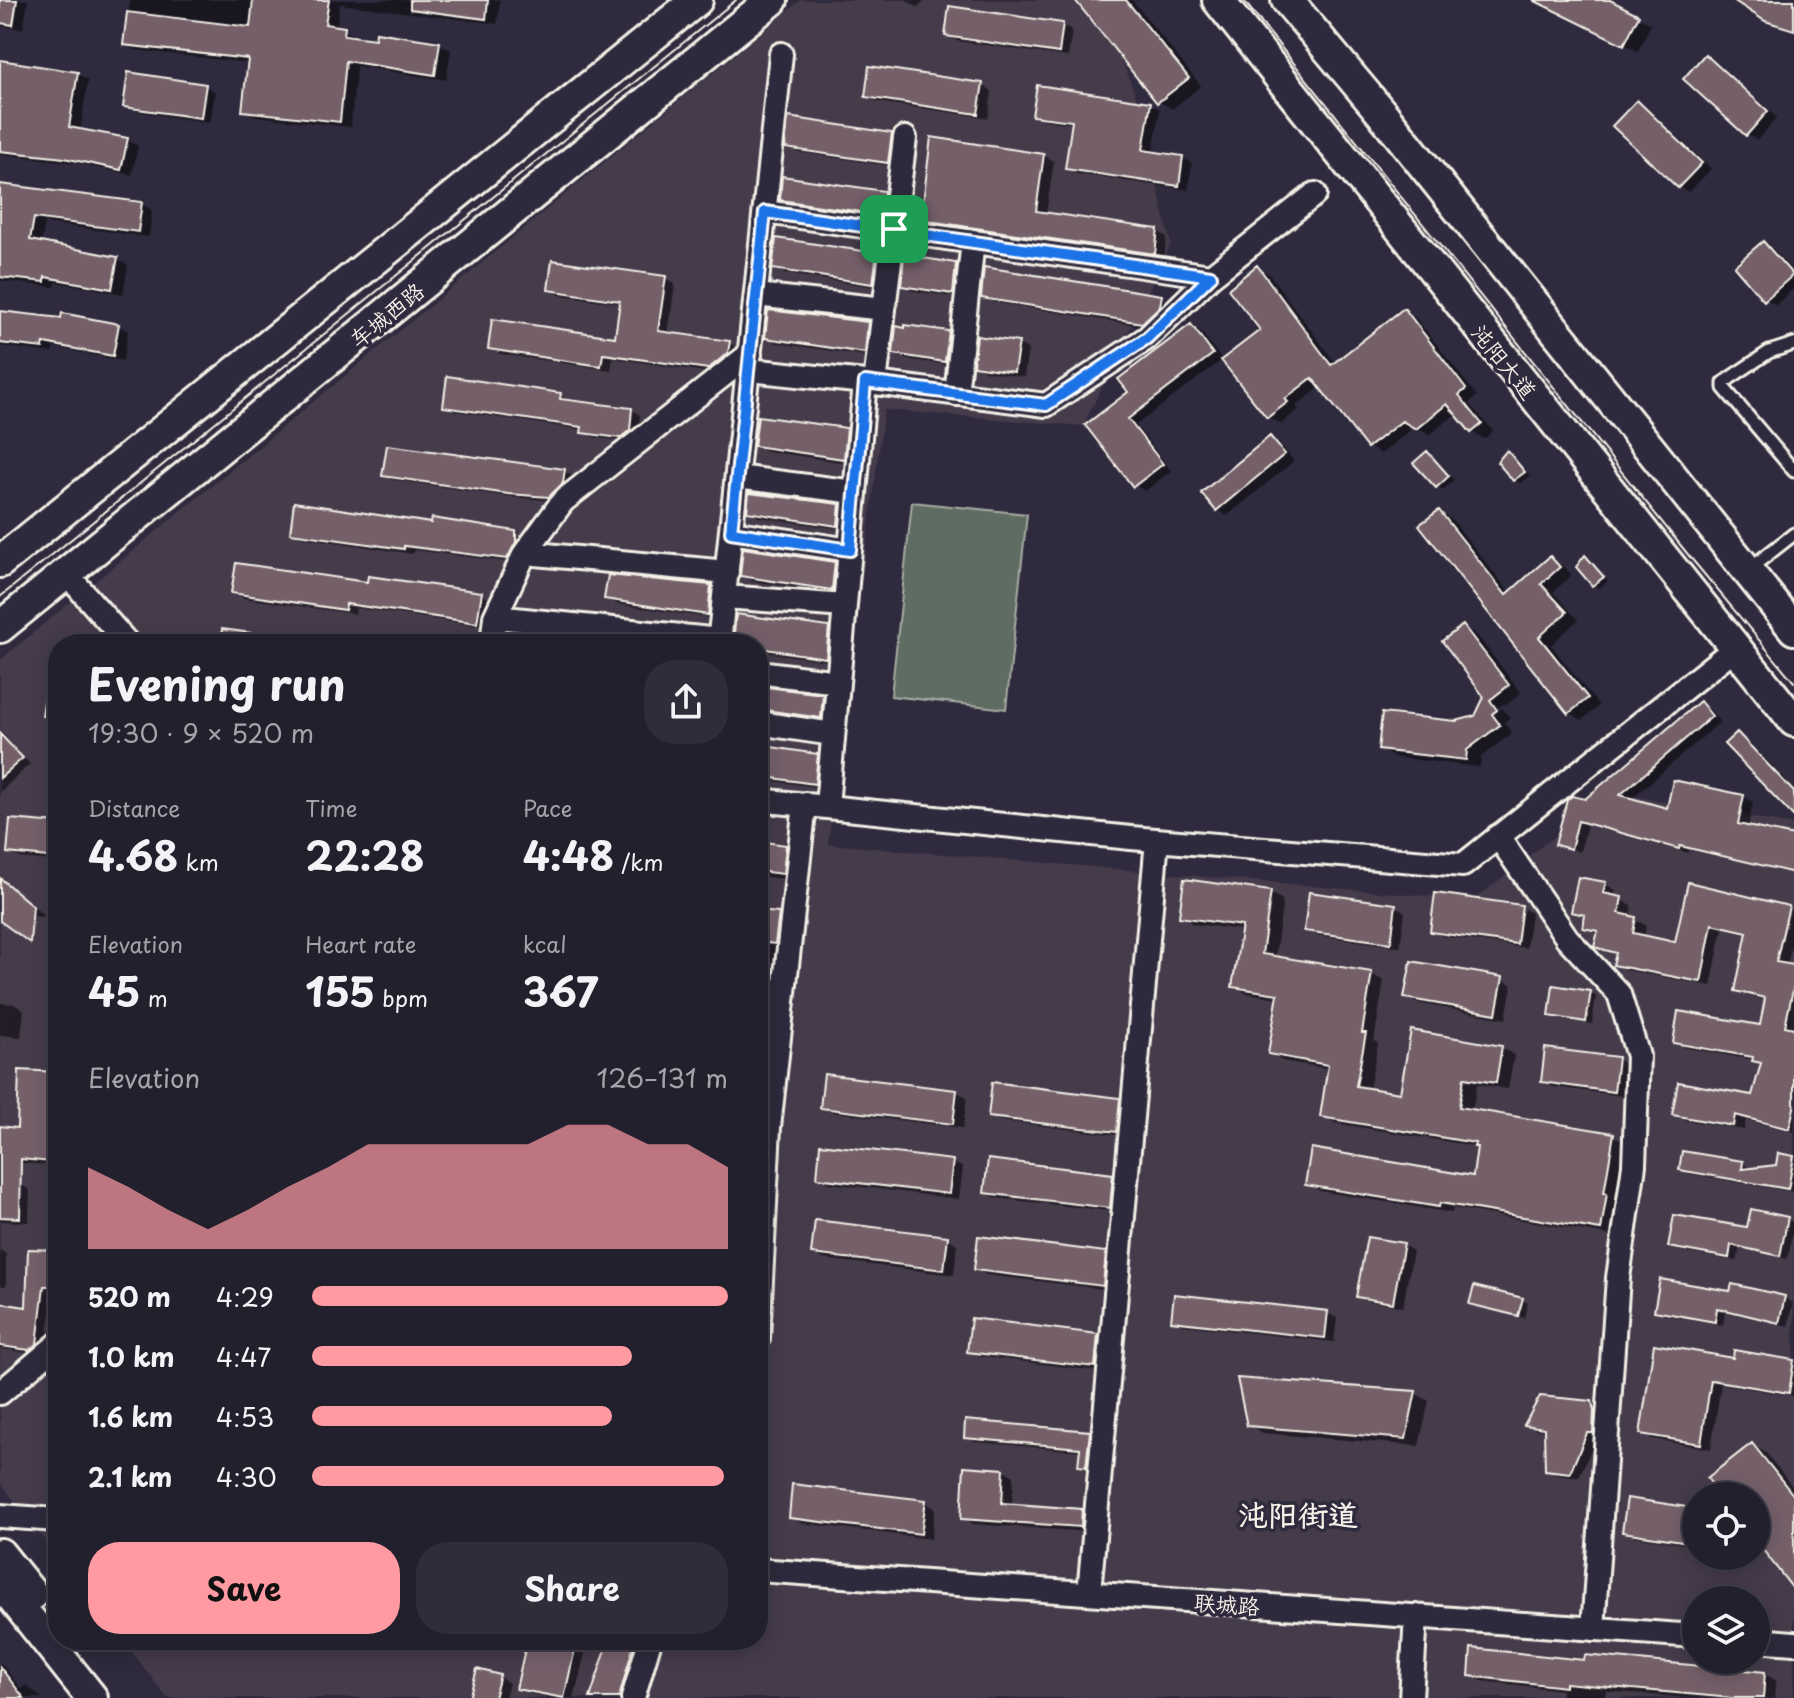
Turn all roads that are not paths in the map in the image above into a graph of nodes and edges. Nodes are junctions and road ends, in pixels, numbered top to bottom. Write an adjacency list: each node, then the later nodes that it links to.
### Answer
1 (697, 0): 25 (main road)
2 (772, 0): 28 (main road, 车城西路)
3 (1218, 0): 38 (main road, 沌阳大道)
4 (1287, 0): 26 (main road)
5 (781, 54): 8 (street)
6 (905, 138): 9 (street)
7 (1315, 194): 11 (street)
8 (765, 212): 9 (street); 12 (street)
9 (894, 229): 10 (street); 13 (street)
10 (973, 241): 11 (street); 17 (street)
11 (1211, 276): 17 (street)
12 (756, 295): 13 (street); 15 (street)
13 (884, 309): 16 (street)
14 (1794, 344): 18 (lane)
15 (750, 362): 16 (street); 19 (street); 24 (street)
16 (870, 382): 17 (street); 20 (street)
17 (956, 394)
18 (1794, 471)
19 (737, 477): 20 (street); 21 (street)
20 (855, 492): 23 (street)
21 (731, 532): 23 (street); 27 (street)
22 (1794, 534): 26 (lane)
23 (850, 550): 30 (street)
24 (525, 553): 27 (street); 31 (street)
25 (0, 562)
26 (1748, 570): 33 (main road)
27 (727, 572): 29 (street)
28 (66, 573): 32 (main road, 车城西路); 34 (street)
29 (725, 597): 30 (street); 37 (street)
30 (845, 606): 40 (street)
31 (495, 617): 35 (street); 36 (street)
32 (0, 627)
33 (1794, 629)
34 (119, 634)
35 (493, 634)
36 (648, 634)
37 (721, 634)
38 (1735, 648): 41 (main road, 沌阳大道); 46 (street)
39 (768, 673): 40 (street)
40 (838, 682): 43 (street)
41 (1794, 721)
42 (768, 724): 43 (street)
43 (833, 734): 45 (street)
44 (768, 801): 45 (street)
45 (816, 805): 47 (street); 48 (street)
46 (1498, 836): 47 (street); 59 (street)
47 (1157, 840): 56 (street)
48 (768, 1146)
49 (48, 1352): 50 (street)
50 (0, 1393)
51 (0, 1516): 52 (street)
52 (48, 1519)
53 (0, 1554): 57 (main road)
54 (768, 1571): 56 (street, 联城路)
55 (0, 1582): 62 (main road)
56 (1089, 1593): 58 (street, 联城路)
57 (48, 1614)
58 (1416, 1616): 59 (street, 联城路); 70 (street)
59 (1593, 1629): 60 (street, 联城路)
60 (1682, 1635)
61 (1770, 1641): 63 (street)
62 (48, 1643)
63 (1794, 1643)
64 (54, 1650): 67 (main road)
65 (77, 1650): 68 (main road)
66 (647, 1650): 69 (street)
67 (92, 1698)
68 (115, 1698)
69 (633, 1698)
70 (1411, 1698)

